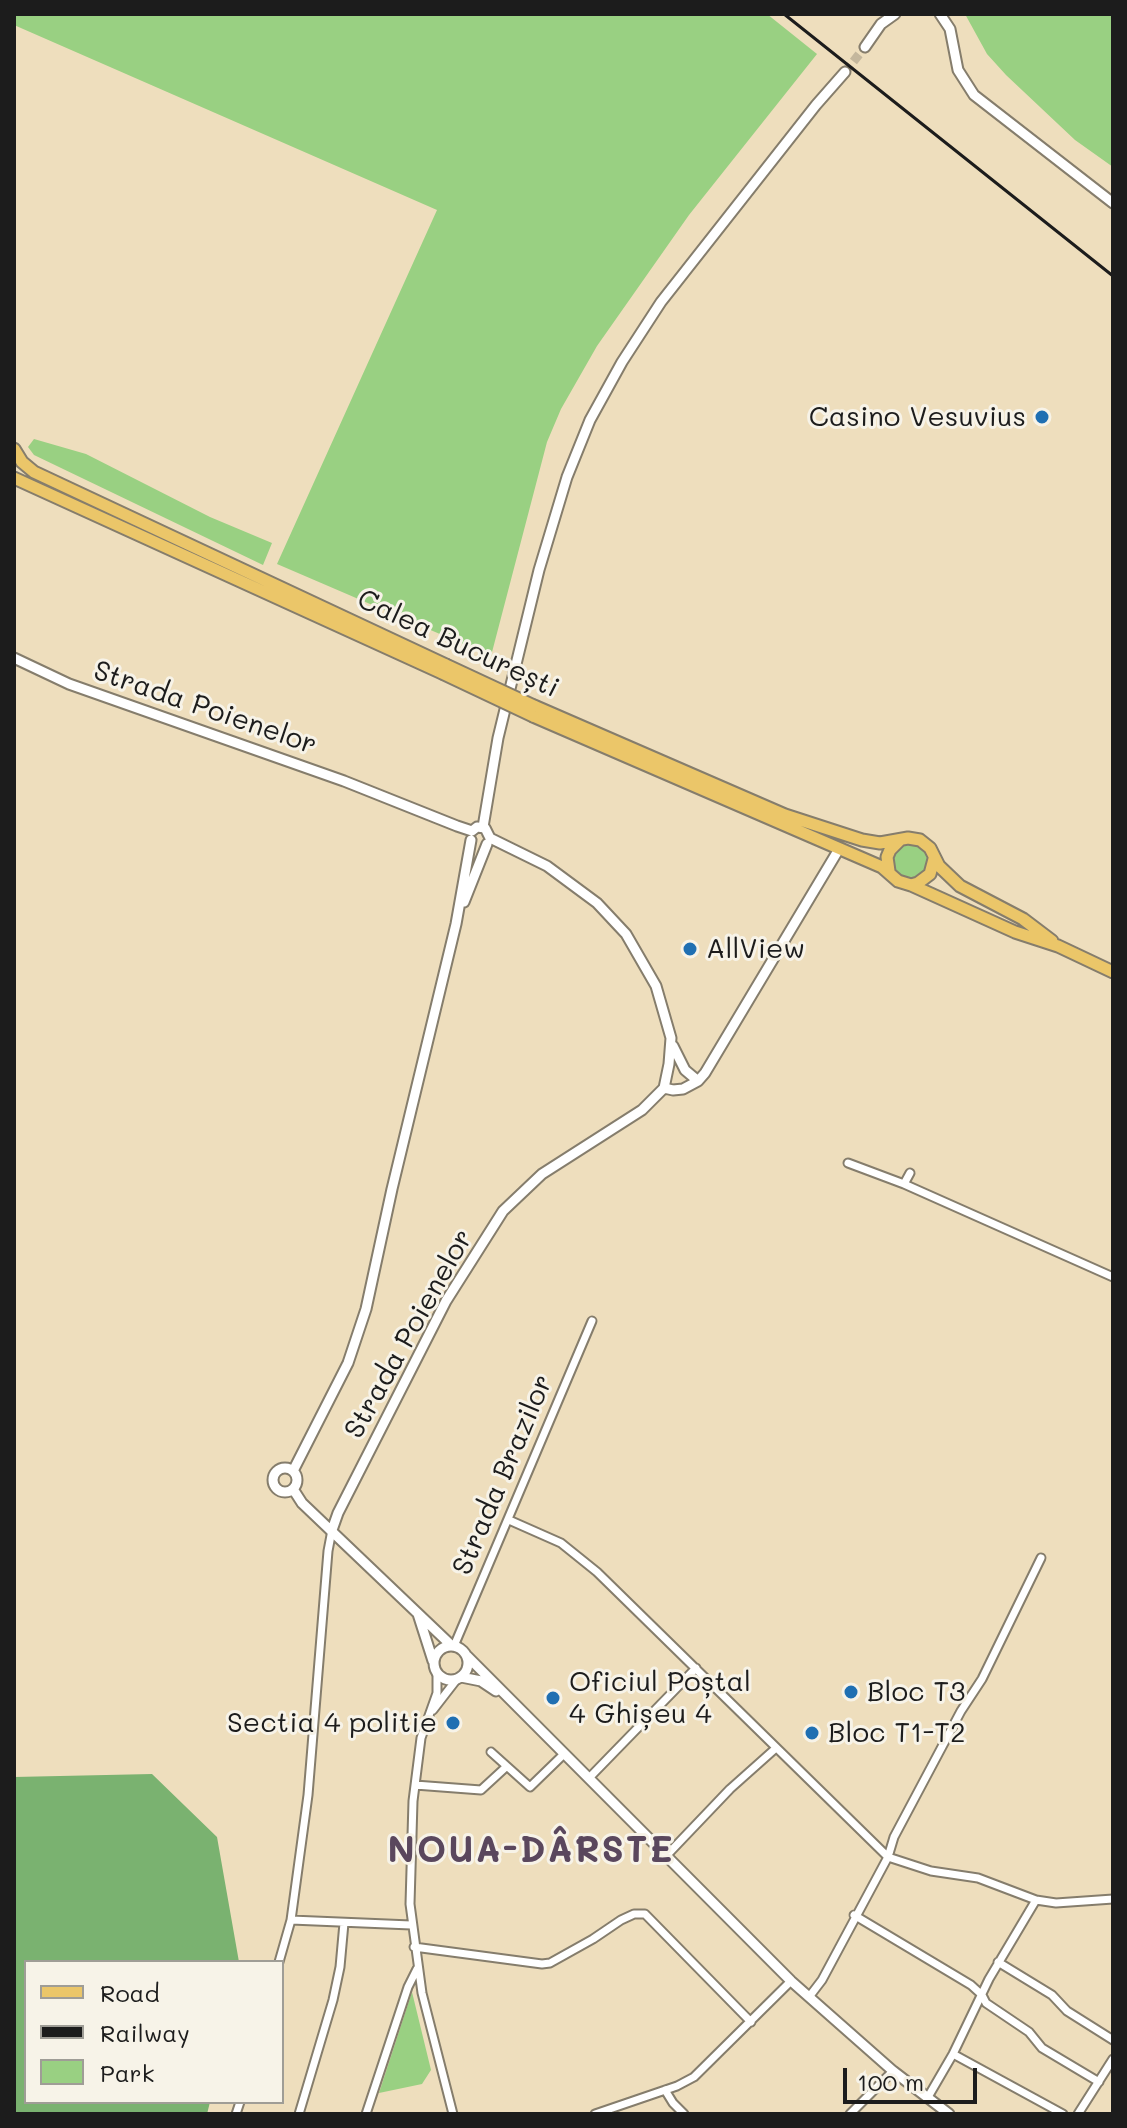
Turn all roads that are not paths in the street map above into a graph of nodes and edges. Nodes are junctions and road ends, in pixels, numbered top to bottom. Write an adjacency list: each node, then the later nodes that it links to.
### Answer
1 (895, 14): 3 (street)
2 (940, 14): 5 (street)
3 (865, 47)
4 (845, 72): 11 (street)
5 (1113, 203)
6 (14, 449): 9 (main road, Calea București)
7 (14, 478): 9 (main road, Calea București)
8 (14, 658): 12 (street, Strada Poienelor)
9 (444, 669): 10 (main road, Calea București, bridge)
10 (534, 711): 13 (main road, Calea București); 15 (main road, Calea București)
11 (483, 827): 12 (street); 14 (street)
12 (472, 836): 14 (street, Strada Poienelor); 19 (street)
13 (901, 840): 16 (main road, Calea București); 17 (main road)
14 (489, 841): 19 (street); 22 (street, Strada Poienelor)
15 (839, 849): 17 (main road, Calea București); 23 (street)
16 (934, 859): 18 (main road); 20 (main road, Calea București)
17 (889, 871): 18 (main road, Calea București)
18 (911, 885): 20 (main road, Calea București)
19 (456, 924): 30 (street)
20 (1058, 946): 21 (main road, Calea București)
21 (1113, 972)
22 (671, 1038): 23 (street); 24 (street, Strada Poienelor)
23 (698, 1081): 24 (street)
24 (664, 1088): 33 (street, Strada Poienelor)
25 (848, 1163): 27 (street)
26 (910, 1173): 27 (street)
27 (904, 1184): 28 (street)
28 (1113, 1277)
29 (592, 1321): 32 (street, Strada Brazilor)
30 (293, 1471): 31 (street); 31 (street)
31 (293, 1489): 33 (street)
32 (509, 1520): 36 (street, Strada Brazilor); 39 (street)
33 (332, 1530): 35 (street); 55 (street)
34 (1041, 1558): 51 (street)
35 (417, 1611): 36 (street); 38 (street)
36 (453, 1646): 37 (street); 38 (street)
37 (467, 1656): 41 (street); 42 (street)
38 (433, 1662): 40 (street)
39 (696, 1668): 44 (street); 48 (street)
40 (437, 1674): 41 (street); 43 (street)
41 (459, 1678): 42 (street); 43 (street)
42 (508, 1699): 46 (street)
43 (427, 1718): 49 (street)
44 (776, 1748): 50 (street); 51 (street)
45 (491, 1752): 47 (street)
46 (564, 1754): 47 (street); 48 (street)
47 (506, 1767): 49 (street)
48 (589, 1778): 50 (street)
49 (415, 1785): 57 (street)
50 (667, 1855): 62 (street)
51 (888, 1857): 53 (street); 54 (street)
52 (1113, 1899): 53 (street)
53 (1036, 1900): 60 (street)
54 (854, 1915): 63 (street); 64 (street)
55 (291, 1920): 56 (street); 59 (street)
56 (344, 1923): 57 (street); 73 (street)
57 (411, 1925): 58 (street)
58 (414, 1947): 61 (street); 65 (street)
59 (280, 1960)
60 (998, 1962): 63 (street); 66 (street)
61 (417, 1969): 74 (street); 75 (street)
62 (791, 1981): 64 (street); 65 (street)
63 (982, 1995): 67 (street); 70 (street)
64 (809, 1997): 69 (street)
65 (751, 2022): 71 (street)
66 (1113, 2040)
67 (953, 2054): 72 (street); 80 (street)
68 (1113, 2059): 70 (street)
69 (893, 2071): 72 (street); 78 (street)
70 (1099, 2082): 81 (street)
71 (665, 2090): 76 (street); 77 (street)
72 (928, 2097): 79 (street)
73 (299, 2114)
74 (366, 2114)
75 (453, 2114)
76 (595, 2114)
77 (684, 2114)
78 (850, 2114)
79 (949, 2114)
80 (1063, 2114)
81 (1078, 2114)

